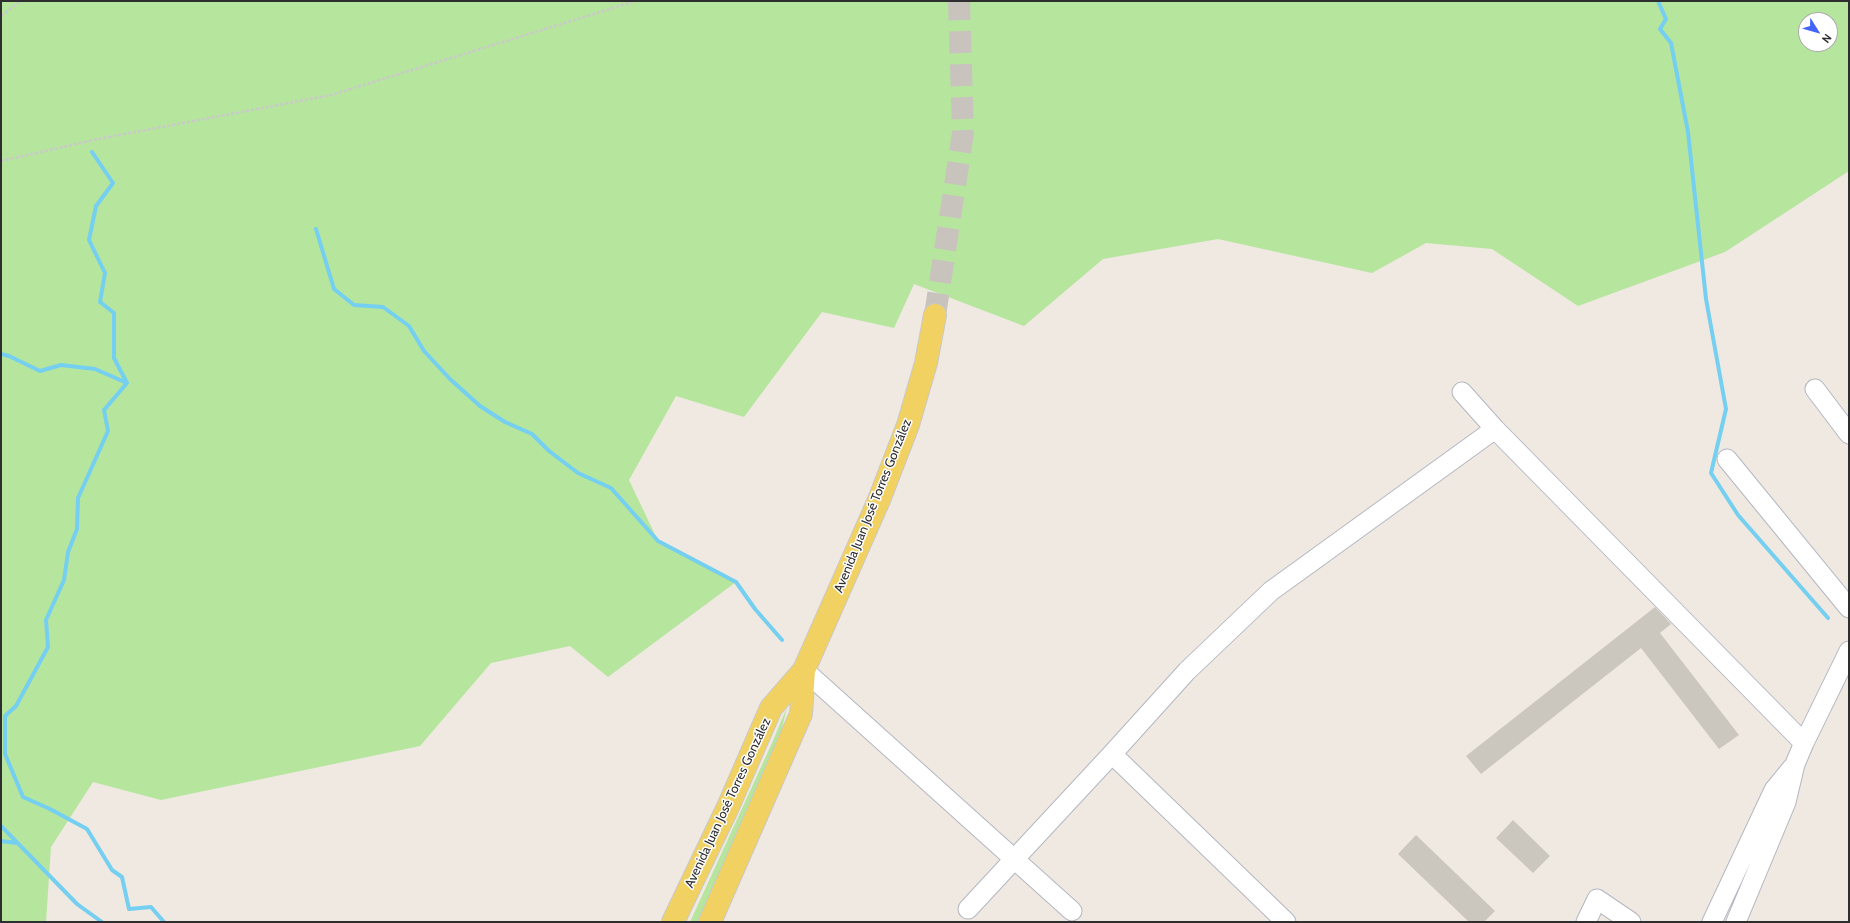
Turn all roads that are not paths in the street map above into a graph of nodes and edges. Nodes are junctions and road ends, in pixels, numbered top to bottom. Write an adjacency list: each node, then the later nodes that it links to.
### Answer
1 (936, 315): 9 (main road, Avenida Juan José Torres González)
2 (1815, 389): 5 (street)
3 (1462, 392): 4 (street)
4 (1495, 429): 10 (street); 11 (street)
5 (1849, 434)
6 (1728, 458): 7 (street)
7 (1849, 608)
8 (1849, 651): 10 (street)
9 (804, 670): 13 (street); 16 (main road, Avenida Juan José Torres González); 17 (main road, Avenida Juan José Torres González)
10 (1804, 742): 12 (street)
11 (1112, 754): 13 (street); 18 (street)
12 (1795, 764): 21 (street); 22 (street)
13 (1014, 859): 14 (street); 15 (street)
14 (968, 909)
15 (1072, 911)
16 (673, 922)
17 (710, 922)
18 (1286, 922)
19 (1586, 922): 20 (street)
20 (1631, 922)
21 (1712, 922)
22 (1736, 922)

